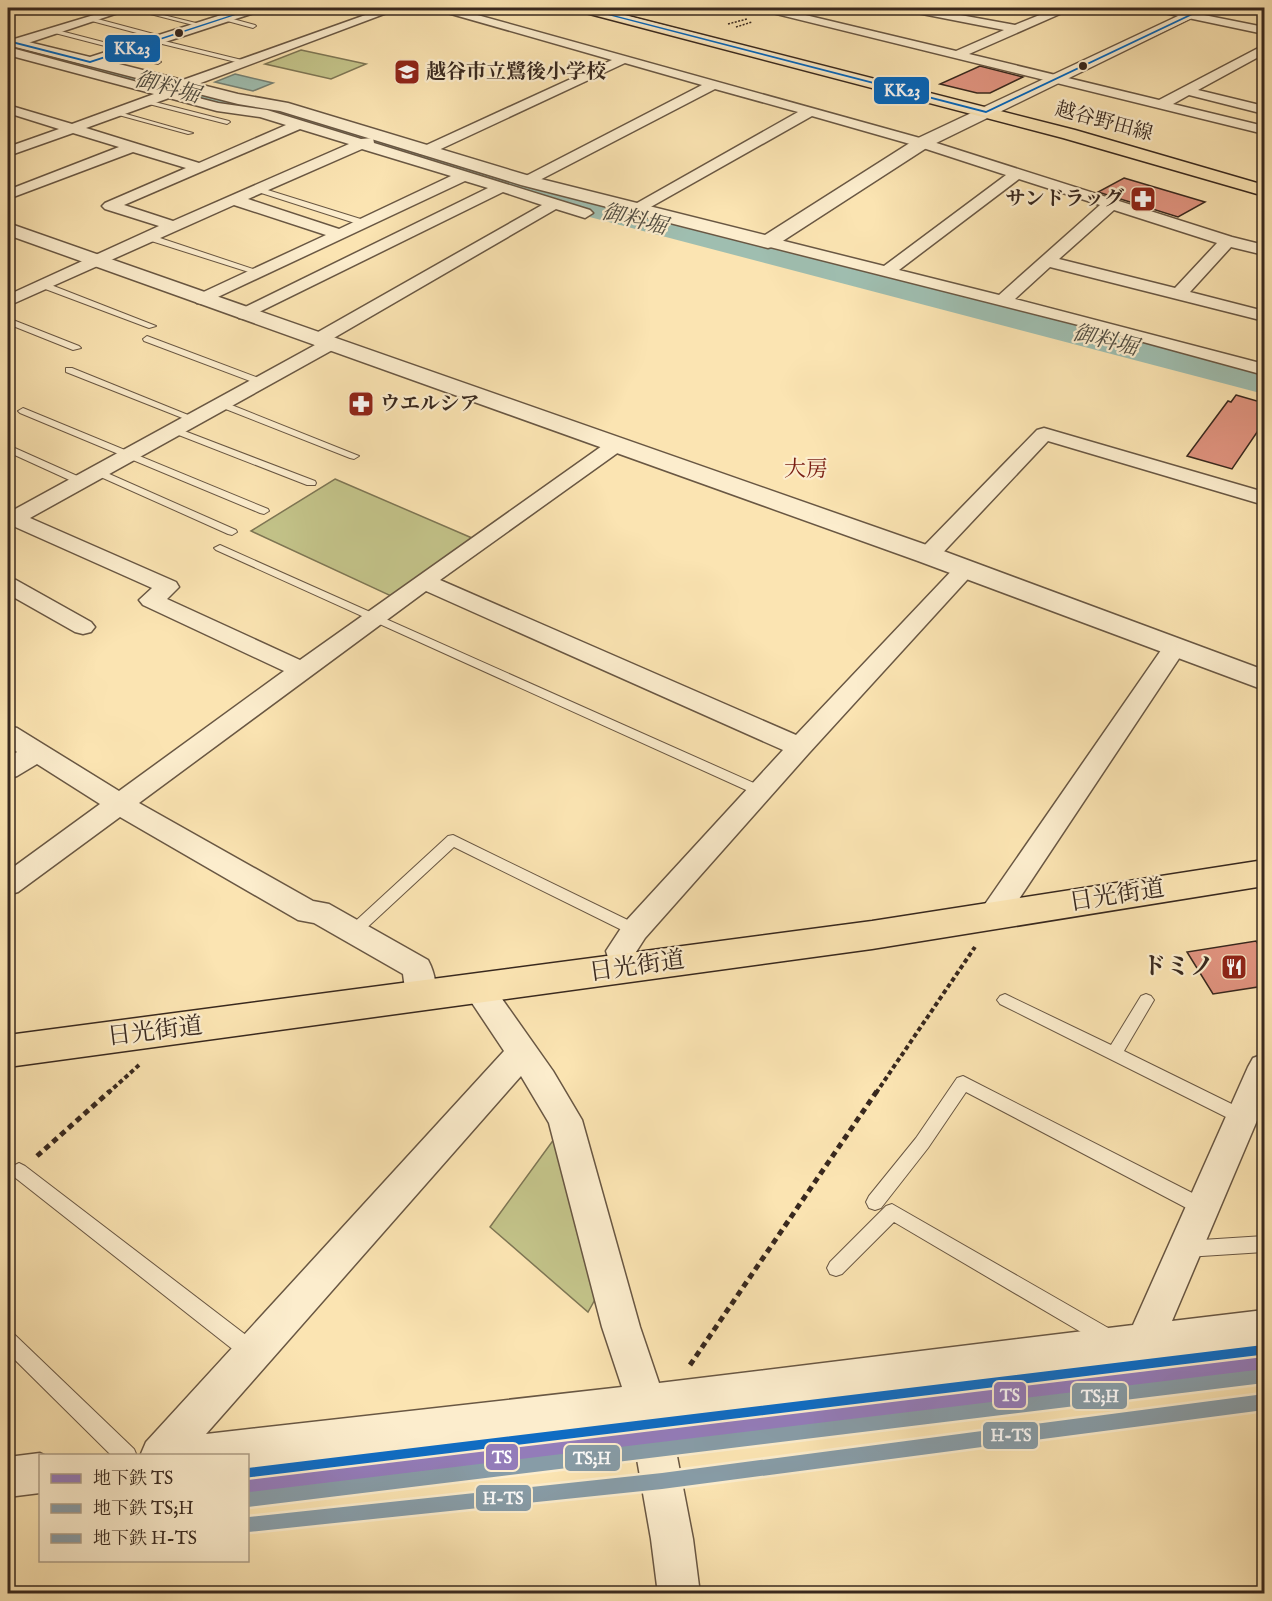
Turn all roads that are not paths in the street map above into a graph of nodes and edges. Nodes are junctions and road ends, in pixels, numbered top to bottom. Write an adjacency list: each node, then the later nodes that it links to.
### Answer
1 (129, 8): 16 (street); 18 (lane)
2 (255, 8): 17 (street)
3 (393, 8): 32 (street)
4 (441, 8): 29 (street)
5 (583, 8): 39 (main road, 越谷野田線)
6 (613, 8): 39 (main road, 越谷野田線)
7 (907, 8): 12 (street)
8 (1065, 8): 20 (street)
9 (1155, 8): 14 (street)
10 (1205, 8): 14 (street)
11 (777, 9): 24 (street)
12 (923, 9): 15 (street)
13 (80, 10): 16 (street)
14 (1189, 15): 22 (street); 33 (street)
15 (950, 16): 20 (street); 24 (street)
16 (96, 17): 21 (street); 23 (lane)
17 (222, 18): 18 (street); 19 (lane)
18 (201, 25): 23 (street)
19 (253, 26)
20 (1015, 29): 28 (street)
21 (53, 31): 25 (street); 27 (lane)
22 (1264, 31)
23 (159, 39): 27 (street); 32 (lane)
24 (903, 42): 28 (street)
25 (12, 46): 30 (street); 35 (street)
26 (1264, 49): 36 (street)
27 (124, 51): 30 (street); 31 (lane)
28 (957, 55): 33 (street)
29 (624, 59): 34 (street); 52 (street)
30 (90, 62): 35 (street)
31 (158, 62)
32 (244, 62): 35 (street)
33 (1053, 80): 38 (street); 39 (street)
34 (714, 84): 41 (street); 57 (street)
35 (181, 89): 37 (street); 45 (street); 49 (street)
36 (1187, 91): 38 (street); 40 (street)
37 (147, 102): 43 (street); 44 (lane)
38 (1161, 105): 47 (street)
39 (992, 110): 50 (street); 58 (main road, 越谷野田線); 61 (main road, 越谷野田線)
40 (1264, 110)
41 (812, 111): 50 (street); 66 (street)
42 (11, 112): 46 (street)
43 (117, 112): 46 (street); 48 (lane)
44 (227, 122)
45 (298, 125): 49 (street); 54 (street)
46 (72, 129): 51 (street); 53 (street)
47 (1264, 130)
48 (190, 133)
49 (370, 141): 52 (street); 56 (street); 60 (street)
50 (922, 143): 55 (street); 73 (street)
51 (132, 147): 54 (street); 62 (street)
52 (425, 151): 57 (street)
53 (8, 152)
54 (198, 166): 69 (street)
55 (1016, 174): 65 (street); 79 (street)
56 (465, 175): 59 (street); 68 (street)
57 (527, 181): 66 (street)
58 (1264, 181)
59 (502, 187): 64 (street); 88 (street)
60 (258, 189): 68 (lane); 69 (street)
61 (1264, 191)
62 (8, 195)
63 (238, 201): 71 (street)
64 (554, 204): 67 (street); 93 (street)
65 (1111, 204): 74 (street); 77 (street)
66 (635, 210): 73 (street)
67 (585, 213)
68 (364, 223): 71 (street)
69 (174, 226): 72 (street)
70 (8, 229): 76 (street)
71 (340, 234): 78 (street)
72 (148, 237): 76 (street); 78 (lane)
73 (768, 242): 79 (street)
74 (1227, 242): 75 (street); 82 (street)
75 (1264, 250)
76 (95, 261): 80 (street); 84 (street)
77 (1046, 261): 82 (street); 87 (street)
78 (258, 272): 84 (street)
79 (886, 272): 87 (street)
80 (43, 285): 83 (street); 91 (lane)
81 (8, 288): 83 (street)
82 (1185, 288): 85 (street); 89 (street)
83 (24, 294): 86 (street)
84 (203, 299): 88 (street)
85 (1264, 300)
86 (8, 301)
87 (1002, 301): 96 (street)
88 (245, 314): 93 (street)
89 (1264, 316)
90 (8, 321): 94 (lane)
91 (152, 326)
92 (147, 339): 97 (lane)
93 (323, 342): 97 (street); 102 (street)
94 (76, 348)
95 (69, 370): 100 (lane)
96 (1264, 370)
97 (261, 382): 98 (street)
98 (221, 404): 100 (street); 105 (lane)
99 (23, 411): 104 (lane)
100 (193, 419): 101 (street)
101 (174, 430): 104 (street); 107 (lane)
102 (616, 445): 113 (street); 115 (street)
103 (8, 448): 106 (lane)
104 (128, 455): 106 (street); 109 (lane)
105 (354, 456)
106 (89, 476): 110 (street); 111 (lane)
107 (311, 483)
108 (1264, 499): 113 (street)
109 (264, 511)
110 (10, 519): 120 (street)
111 (232, 532)
112 (220, 548): 117 (lane)
113 (928, 555): 114 (street)
114 (966, 569): 119 (street); 123 (street)
115 (424, 582): 117 (street); 123 (street)
116 (8, 585): 118 (street)
117 (372, 618): 120 (street); 126 (lane)
118 (83, 627)
119 (1174, 648): 121 (street); 130 (street)
120 (302, 670): 127 (street)
121 (1264, 681)
122 (8, 734): 124 (street)
123 (800, 747): 126 (street)
124 (36, 752): 125 (street); 127 (street)
125 (8, 770)
126 (760, 791): 132 (street)
127 (120, 804): 129 (street); 131 (street)
128 (1264, 873): 130 (main road, 日光街道)
129 (8, 885)
130 (993, 915): 133 (main road, 日光街道)
131 (354, 930): 132 (lane); 135 (street)
132 (635, 930): 133 (street)
133 (625, 969): 134 (main road, 日光街道)
134 (477, 988): 135 (main road, 日光街道); 139 (street)
135 (421, 996): 138 (main road, 日光街道)
136 (1005, 1000): 140 (lane)
137 (1146, 1000): 140 (lane)
138 (8, 1052)
139 (522, 1053): 152 (street); 153 (street)
140 (1114, 1054): 142 (lane)
141 (1264, 1067): 142 (street)
142 (1242, 1117): 145 (street)
143 (19, 1171): 152 (lane)
144 (875, 1202): 145 (lane)
145 (1202, 1207): 147 (street)
146 (1264, 1244): 147 (lane)
147 (1184, 1249): 151 (street)
148 (836, 1268): 151 (lane)
149 (1264, 1328): 151 (street)
150 (8, 1341): 154 (lane)
151 (1132, 1344): 153 (street)
152 (253, 1352): 155 (street)
153 (659, 1401): 156 (street); 159 (street)
154 (126, 1454)
155 (161, 1454)
156 (198, 1454)
157 (39, 1473): 158 (street)
158 (8, 1477)
159 (679, 1593)

